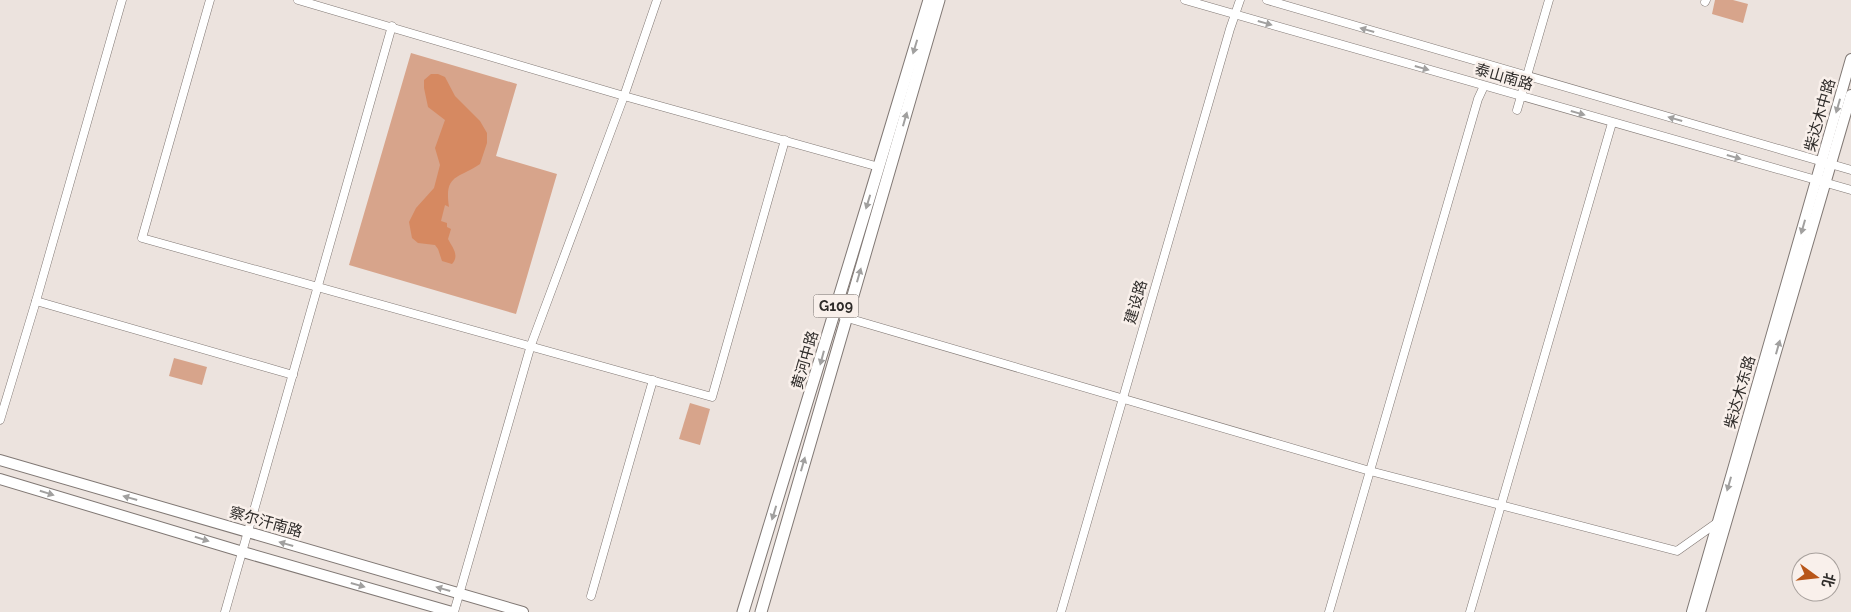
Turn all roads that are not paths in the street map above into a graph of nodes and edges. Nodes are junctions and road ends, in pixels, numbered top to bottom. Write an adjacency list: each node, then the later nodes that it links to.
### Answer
1 (122, 0): 28 (street)
2 (210, 0): 27 (street)
3 (298, 0): 12 (street)
4 (657, 0): 17 (street)
5 (929, 0): 23 (highway, 黄河中路 / G109, one-way to 23)
6 (939, 0): 30 (highway, 黄河中路 / G109, one-way to 6)
7 (1185, 0): 11 (street, 泰山南路)
8 (1240, 0): 11 (street, 建设路)
9 (1267, 0): 14 (street, 泰山南路, one-way to 9)
10 (1549, 0): 14 (street)
11 (1234, 15): 15 (street, 泰山南路, one-way to 15); 34 (street, 建设路)
12 (392, 26): 17 (street); 27 (street)
13 (1851, 59): 22 (main road, 柴达木中路, one-way to 22)
14 (1527, 76): 18 (street); 22 (street, 泰山南路, one-way to 14)
15 (1484, 86): 18 (street, 泰山南路); 37 (street)
16 (1851, 95): 22 (main road, 柴达木中路)
17 (624, 96): 21 (street); 31 (street)
18 (1522, 97): 19 (street); 20 (street, 泰山南路, one-way to 20)
19 (1517, 110)
20 (1612, 123): 25 (street, 泰山南路, one-way to 25); 39 (street)
21 (786, 140): 23 (street); 33 (street)
22 (1826, 163): 24 (street, 泰山南路); 25 (main road, 柴达木中路)
23 (879, 167): 29 (highway, 黄河中路 / G109, one-way to 29)
24 (1851, 170)
25 (1820, 181): 26 (street, 泰山南路); 40 (main road, 柴达木东路, one-way to 40); 54 (main road, 柴达木东路, one-way to 25)
26 (1851, 190)
27 (318, 288): 31 (street); 32 (street)
28 (36, 301): 32 (street); 35 (street)
29 (833, 314): 30 (street); 48 (highway, 黄河中路 / G109, one-way to 48)
30 (846, 318): 34 (street); 49 (highway, 黄河中路 / G109, one-way to 30)
31 (531, 346): 33 (street); 43 (street)
32 (294, 375): 41 (street)
33 (653, 380): 44 (street)
34 (1123, 398): 37 (street); 50 (street, 建设路)
35 (0, 420)
36 (0, 460): 41 (main road, 察尔汗南路, one-way to 36)
37 (1370, 471): 39 (street); 51 (street)
38 (0, 478): 42 (main road, one-way to 42)
39 (1500, 505): 40 (street); 52 (street)
40 (1718, 522): 53 (main road, 柴达木东路)
41 (248, 533): 42 (street); 43 (main road, 察尔汗南路, one-way to 41)
42 (243, 552): 45 (street); 46 (main road, one-way to 46)
43 (460, 594): 46 (street); 47 (main road, 察尔汗南路)
44 (591, 596)
45 (226, 612)
46 (453, 612)
47 (523, 612)
48 (744, 612)
49 (761, 612)
50 (1061, 612)
51 (1330, 612)
52 (1470, 612)
53 (1692, 612)
54 (1700, 612)

